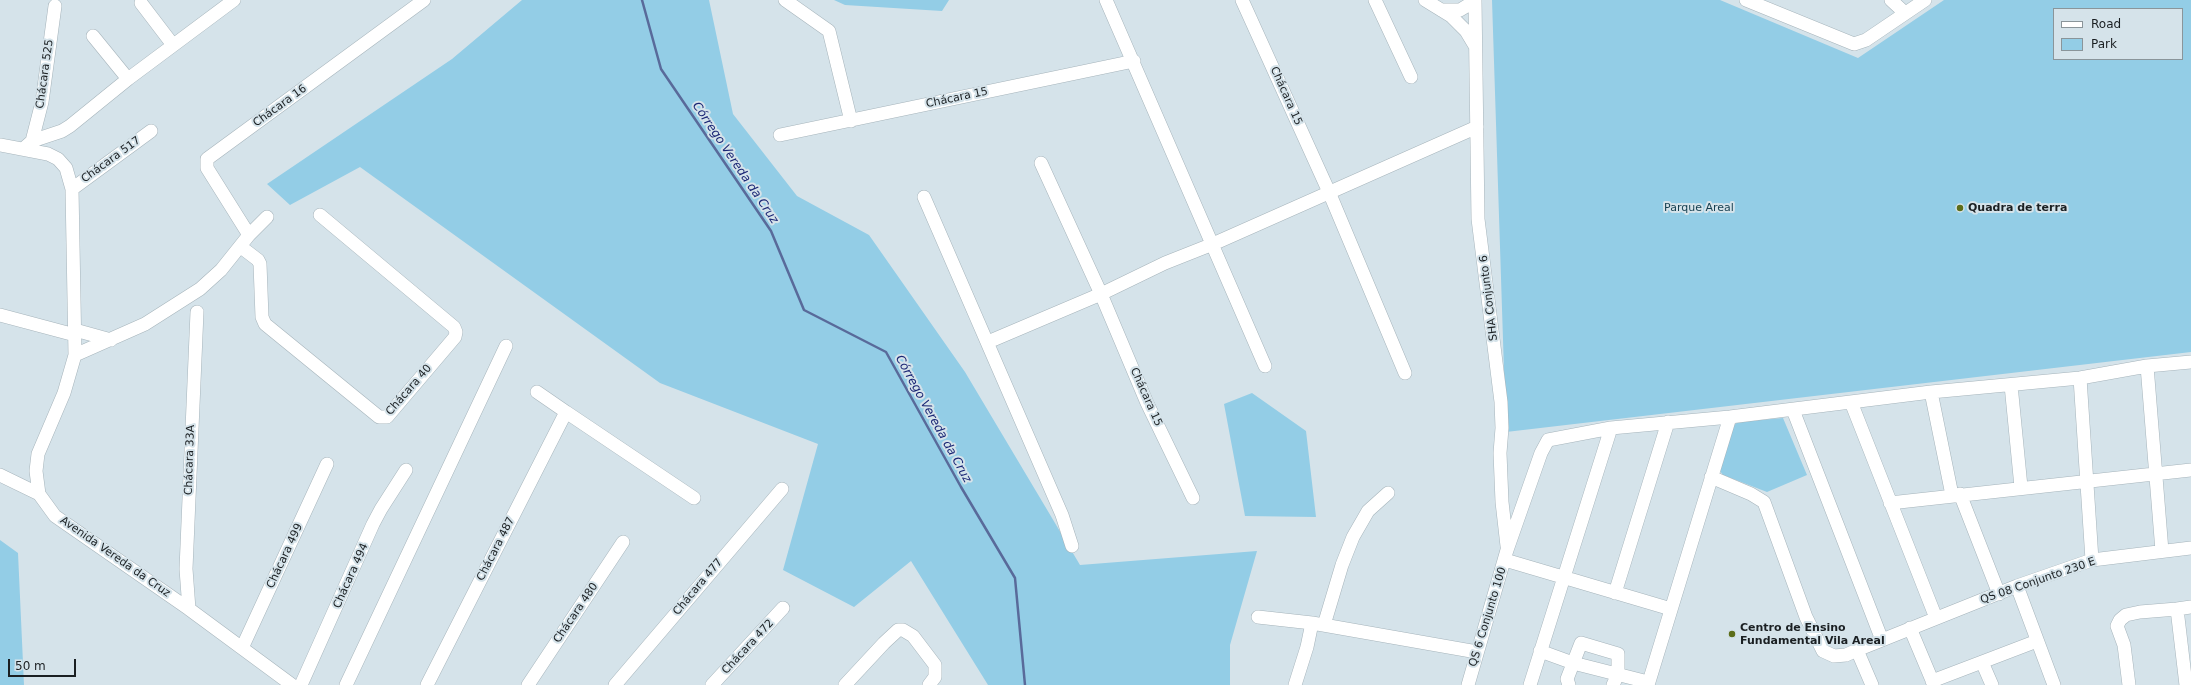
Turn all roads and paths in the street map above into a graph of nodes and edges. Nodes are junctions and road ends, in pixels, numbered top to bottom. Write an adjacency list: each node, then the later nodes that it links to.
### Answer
1 (234, 0): 17 (street)
2 (424, 0): 34 (street, Chácara 16)
3 (785, 0): 22 (street)
4 (1106, 0): 19 (street)
5 (1242, 0): 30 (street, Chácara 15)
6 (1375, 0): 21 (street)
7 (1425, 0): 14 (street)
8 (1746, 0): 15 (street)
9 (1891, 0): 15 (street)
10 (1925, 0): 15 (street)
11 (1474, 1): 14 (street); 18 (street, SHA Conjunto 6)
12 (142, 3): 17 (street)
13 (55, 6): 27 (street, Chácara 525)
14 (1441, 10): 18 (street)
15 (1905, 13)
16 (93, 36): 20 (street)
17 (173, 45): 20 (street)
18 (1476, 46): 23 (street, SHA Conjunto 6)
19 (1134, 61): 22 (street, Chácara 15); 35 (street)
20 (128, 78): 27 (street)
21 (1411, 78)
22 (851, 121): 25 (street, Chácara 15)
23 (1477, 127): 30 (street); 78 (street, SHA Conjunto 6)
24 (151, 131): 29 (street, Chácara 517)
25 (780, 135)
26 (0, 145): 27 (street, Avenida Vereda da Cruz)
27 (27, 145): 29 (street, Avenida Vereda da Cruz)
28 (1041, 163): 37 (street, Chácara 15)
29 (72, 189): 40 (street, Avenida Vereda da Cruz)
30 (1329, 192): 35 (street); 48 (street, Chácara 15)
31 (924, 197): 42 (street)
32 (320, 215): 36 (street, Chácara 40)
33 (267, 217): 34 (street)
34 (249, 235): 36 (street)
35 (1213, 244): 37 (street); 46 (street)
36 (241, 246): 41 (street)
37 (1102, 294): 42 (street); 72 (street, Chácara 15)
38 (197, 312): 86 (street, Chácara 33A)
39 (0, 315): 40 (street)
40 (75, 332): 41 (street); 44 (street, Avenida Vereda da Cruz)
41 (111, 340): 44 (street)
42 (988, 342): 75 (street)
43 (506, 346): 107 (street)
44 (75, 355): 69 (street, Avenida Vereda da Cruz)
45 (2191, 362): 47 (street)
46 (1265, 366)
47 (2147, 366): 49 (street); 62 (street)
48 (1405, 373)
49 (2080, 378): 50 (street); 65 (street)
50 (2011, 385): 52 (street); 66 (street)
51 (537, 392): 55 (street)
52 (1931, 392): 53 (street); 70 (street)
53 (1851, 402): 54 (street); 73 (street)
54 (1793, 410): 56 (street); 93 (street)
55 (566, 412): 71 (street); 108 (street, Chácara 487)
56 (1730, 417): 57 (street); 64 (street)
57 (1668, 422): 58 (street); 82 (street)
58 (1611, 428): 78 (street, QS 6 Conjunto 100); 80 (street)
59 (327, 464): 95 (street, Chácara 499)
60 (406, 470): 106 (street, Chácara 494)
61 (2191, 470): 62 (street)
62 (2155, 474): 65 (street); 77 (street)
63 (0, 476): 69 (street)
64 (1711, 477): 88 (street); 96 (street, QS 08 Conjunto 230 E)
65 (2085, 481): 66 (street); 79 (street)
66 (2021, 487): 70 (street)
67 (782, 489): 110 (street, Chácara 477)
68 (1388, 493): 91 (street)
69 (39, 494): 86 (street, Avenida Vereda da Cruz)
70 (1956, 494): 73 (street); 83 (street)
71 (694, 498)
72 (1193, 498)
73 (1890, 503): 90 (street)
74 (623, 542): 109 (street, Chácara 480)
75 (1072, 546)
76 (2191, 548): 77 (street, QS 08 Conjunto 230 E)
77 (2162, 551): 79 (street, QS 08 Conjunto 230 E)
78 (1506, 555): 80 (street); 98 (street, QS 6 Conjunto 100)
79 (2092, 560): 81 (street, QS 08 Conjunto 230 E)
80 (1563, 576): 82 (street); 97 (street)
81 (2017, 586): 83 (street, QS 08 Conjunto 230 E); 94 (street)
82 (1615, 594): 88 (street)
83 (1999, 594): 90 (street, QS 08 Conjunto 230 E)
84 (2191, 607): 87 (street)
85 (784, 608): 111 (street, Chácara 472)
86 (189, 609): 95 (street, Avenida Vereda da Cruz)
87 (2177, 609): 101 (street); 121 (street)
88 (1671, 610): 104 (street)
89 (1258, 617): 91 (street)
90 (1936, 618): 92 (street, QS 08 Conjunto 230 E)
91 (1318, 624): 98 (street); 114 (street)
92 (1910, 628): 93 (street, QS 08 Conjunto 230 E); 103 (street)
93 (1882, 640): 96 (street, QS 08 Conjunto 230 E)
94 (2037, 641): 100 (street); 120 (street)
95 (242, 648): 105 (street, Avenida Vereda da Cruz)
96 (1857, 650): 118 (street)
97 (1540, 651): 99 (street); 116 (street)
98 (1477, 652): 115 (street, QS 6 Conjunto 100)
99 (1573, 662): 102 (street); 102 (street); 117 (street)
100 (1982, 662): 103 (street); 119 (street)
101 (2188, 671): 122 (street)
102 (1615, 680): 104 (street)
103 (1933, 683)
104 (1648, 684)
105 (292, 685)
106 (302, 685)
107 (346, 685)
108 (427, 685)
109 (528, 685)
110 (615, 685)
111 (712, 685)
112 (845, 685): 113 (street)
113 (928, 685)
114 (1295, 685)
115 (1468, 685)
116 (1530, 685)
117 (1570, 685)
118 (1872, 685)
119 (1992, 685)
120 (2054, 685)
121 (2129, 685)
122 (2186, 685)

